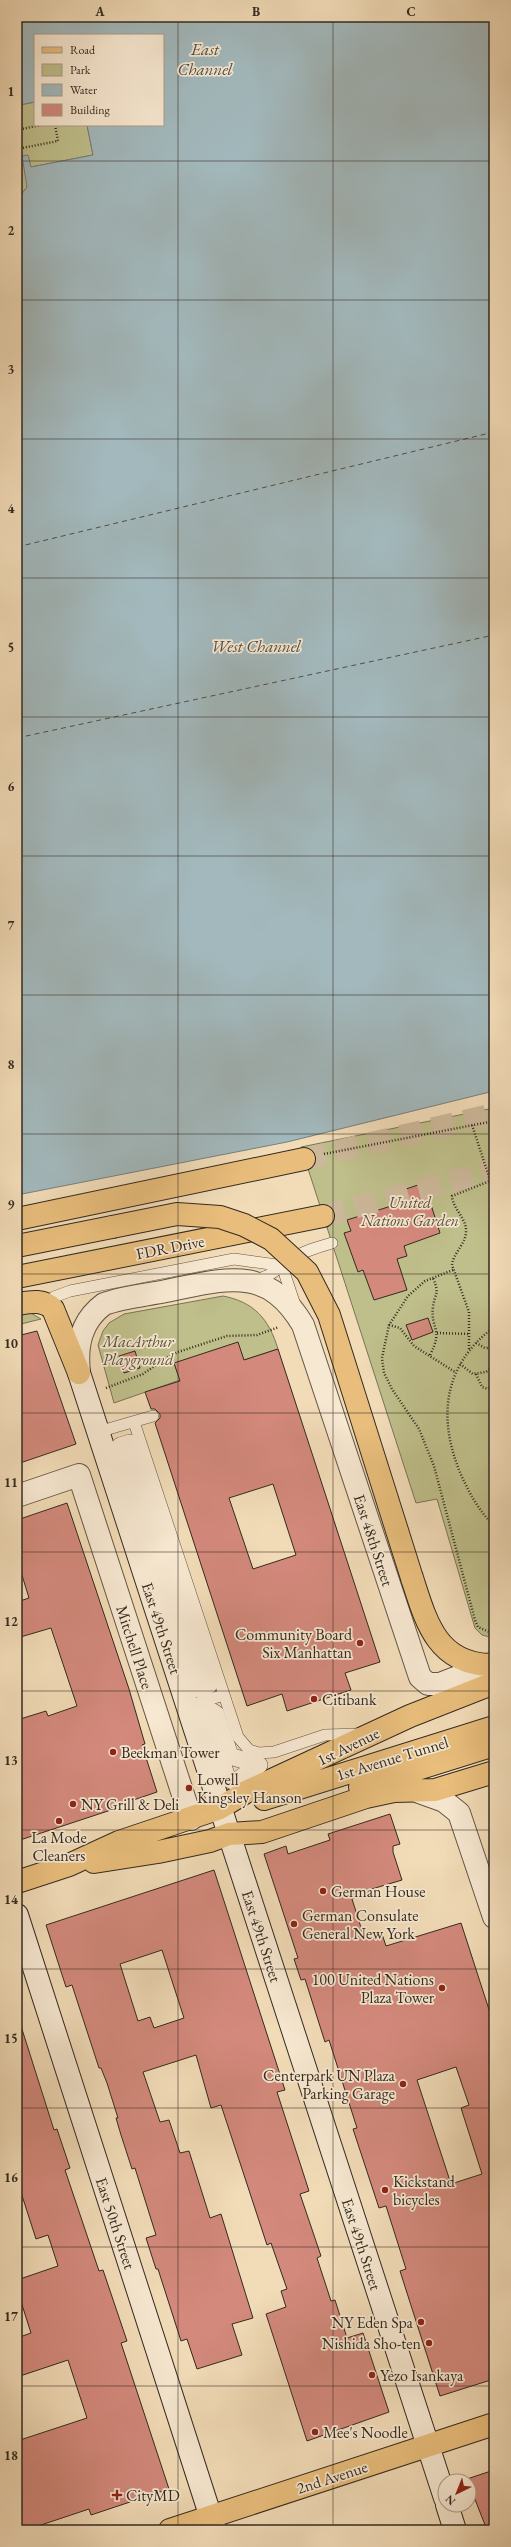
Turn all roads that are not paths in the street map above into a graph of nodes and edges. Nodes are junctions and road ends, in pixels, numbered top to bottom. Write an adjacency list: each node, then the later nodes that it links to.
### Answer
1 (310, 1157): 3 (main road)
2 (323, 1216): 7 (main road, FDR Drive)
3 (17, 1219)
4 (332, 1243): 6 (lane)
5 (17, 1246): 17 (main road, bridge)
6 (284, 1266): 8 (lane); 10 (lane); 11 (lane)
7 (17, 1277)
8 (249, 1280): 11 (main road, East 48th Street); 12 (main road, East 49th Street)
9 (17, 1304): 10 (main road)
10 (48, 1305): 12 (main road)
11 (303, 1325): 17 (main road, East 48th Street)
12 (79, 1373): 15 (main road, East 49th Street)
13 (153, 1416): 14 (lane)
14 (134, 1422): 15 (lane); 18 (lane)
15 (98, 1432): 19 (main road, East 49th Street)
16 (17, 1496): 26 (main road, Mitchell Place)
17 (492, 1670): 21 (main road, 1st Avenue)
18 (224, 1695): 19 (lane); 21 (lane)
19 (193, 1698): 19 (street); 25 (main road, East 49th Street)
20 (494, 1727): 25 (main road, 1st Avenue Tunnel)
21 (376, 1733): 25 (main road, 1st Avenue)
22 (494, 1745): 27 (main road, 1st Avenue Tunnel)
23 (494, 1772): 24 (main road, 1st Avenue)
24 (419, 1792): 27 (main road, 1st Avenue); 31 (main road)
25 (220, 1808): 26 (main road, 1st Avenue); 27 (main road, East 49th Street)
26 (191, 1819): 28 (main road, 1st Avenue)
27 (229, 1834): 28 (main road, 1st Avenue); 33 (main road, East 49th Street)
28 (69, 1865): 29 (main road, 1st Avenue)
29 (17, 1882)
30 (17, 1915): 36 (main road, East 50th Street)
31 (494, 1917)
32 (494, 2424): 33 (main road, 2nd Avenue)
33 (428, 2446): 34 (main road, East 49th Street); 36 (main road, 2nd Avenue)
34 (437, 2474)
35 (450, 2513): 38 (main road)
36 (212, 2523): 37 (main road, 2nd Avenue)
37 (170, 2530)
38 (455, 2530)

